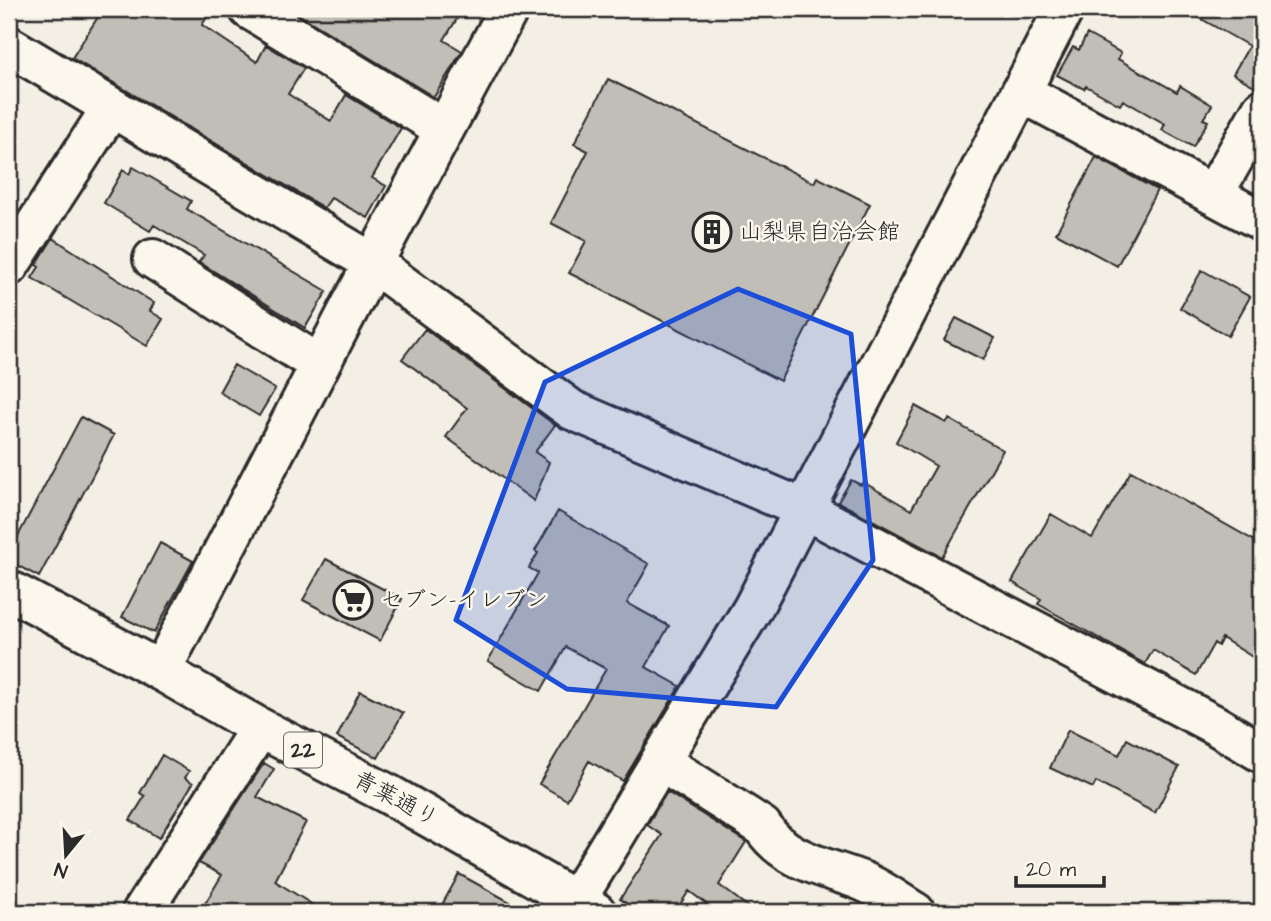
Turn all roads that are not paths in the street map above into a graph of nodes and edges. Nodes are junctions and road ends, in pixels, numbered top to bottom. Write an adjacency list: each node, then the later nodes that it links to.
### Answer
1 (249, 9): 8 (street)
2 (509, 9): 8 (street)
3 (1064, 9): 5 (street)
4 (9, 46): 6 (street)
5 (1021, 92): 9 (street); 15 (street)
6 (111, 108): 12 (street); 13 (street)
7 (1262, 109): 9 (street)
8 (444, 129): 12 (street)
9 (1213, 195): 10 (street)
10 (1262, 221)
11 (153, 259): 14 (street)
12 (373, 262): 14 (street); 15 (street)
13 (9, 266)
14 (320, 365): 17 (street)
15 (804, 509): 19 (street); 20 (street)
16 (9, 590): 17 (street, 青葉通り / 22)
17 (161, 671): 18 (street, 青葉通り / 22)
18 (260, 728): 21 (street, 青葉通り / 22); 22 (street)
19 (1262, 753)
20 (661, 762): 21 (street); 23 (street)
21 (580, 908)
22 (142, 912)
23 (915, 912)

